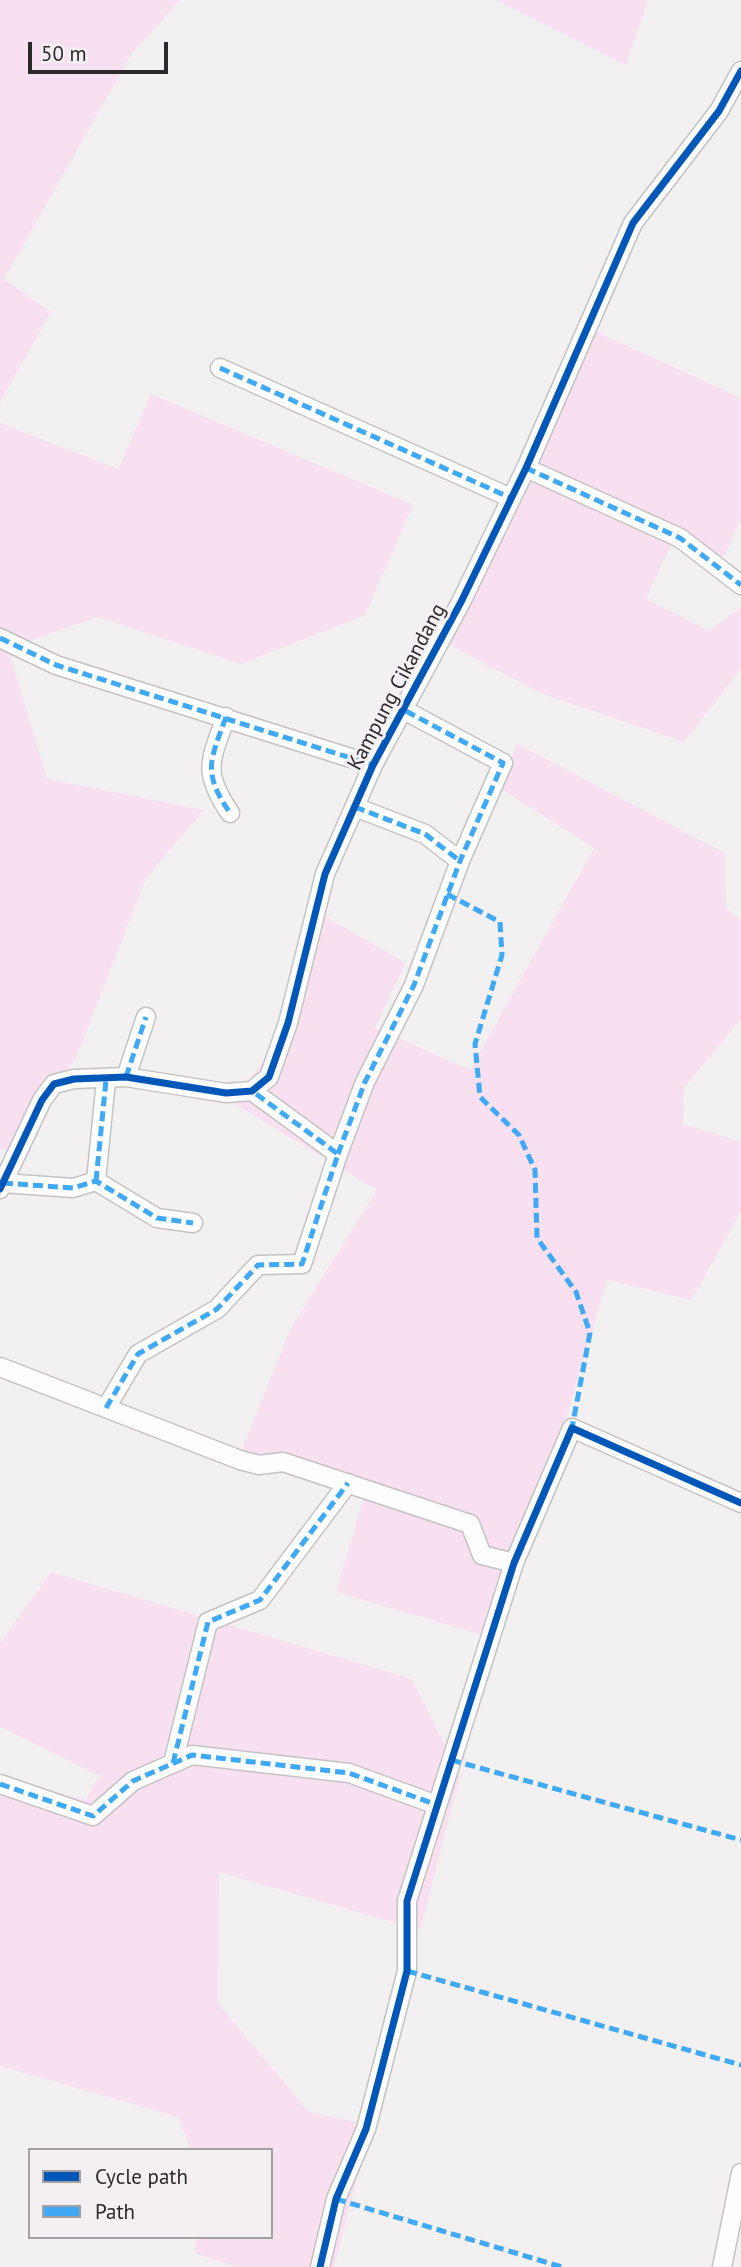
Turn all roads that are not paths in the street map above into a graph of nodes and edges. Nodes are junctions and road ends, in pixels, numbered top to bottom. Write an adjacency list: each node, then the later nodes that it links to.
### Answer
1 (741, 71): 3 (street, Kampung Cikandang)
2 (220, 368): 4 (street)
3 (526, 468): 4 (street, Kampung Cikandang); 5 (street)
4 (511, 498): 7 (street, Kampung Cikandang)
5 (741, 585)
6 (0, 638): 8 (street)
7 (404, 710): 9 (street, Kampung Cikandang); 12 (street)
8 (226, 717): 9 (street); 11 (street)
9 (373, 765): 10 (street, Kampung Cikandang)
10 (355, 807): 12 (street); 16 (street, Kampung Cikandang)
11 (230, 813)
12 (460, 861): 17 (street)
13 (146, 1017): 14 (street)
14 (125, 1077): 15 (street); 16 (street)
15 (106, 1080): 18 (street); 19 (street)
16 (253, 1091): 17 (street)
17 (338, 1154): 22 (street)
18 (96, 1181): 19 (street); 20 (street)
19 (1, 1186)
20 (193, 1223)
21 (0, 1367): 22 (street)
22 (106, 1408): 23 (street)
23 (348, 1483): 25 (street); 26 (street)
24 (741, 1503): 25 (street)
25 (514, 1563): 28 (street)
26 (173, 1763): 27 (street); 28 (street)
27 (0, 1784)
28 (437, 1805): 30 (street)
29 (741, 2173): 31 (street)
30 (320, 2267)
31 (722, 2267)

